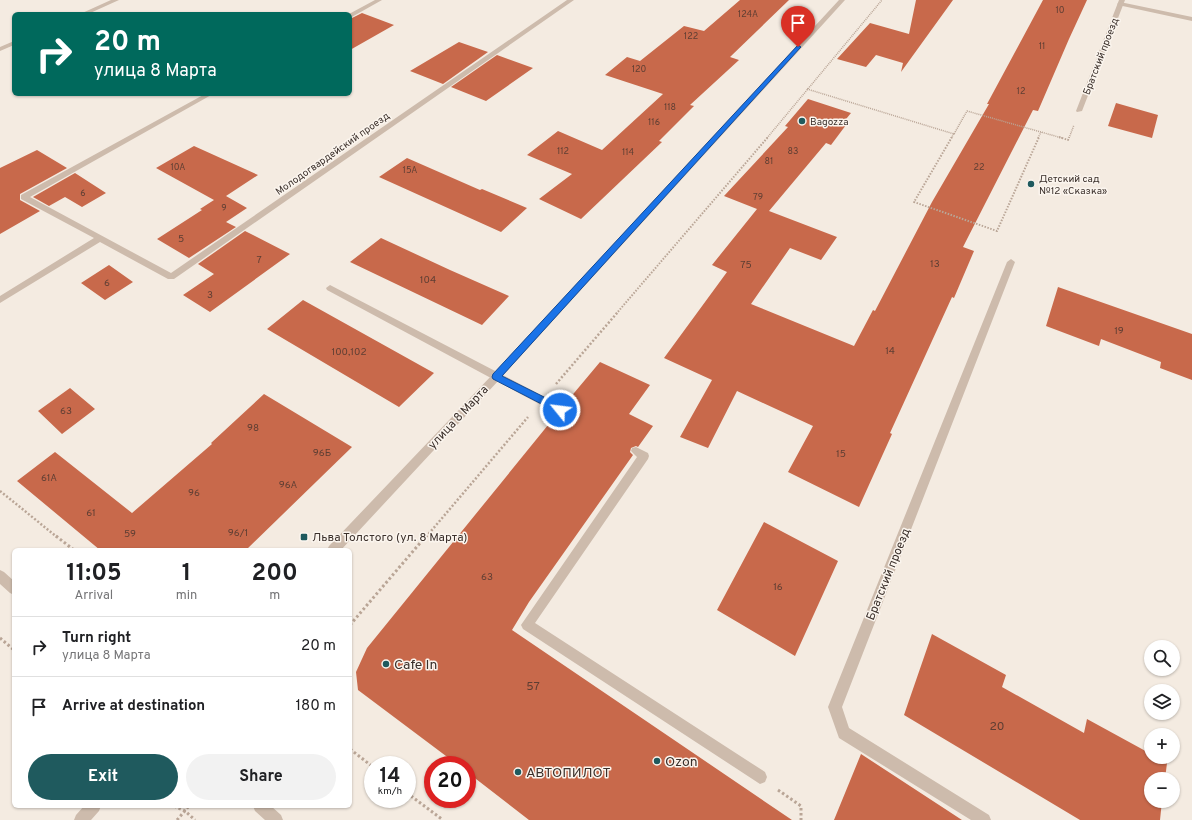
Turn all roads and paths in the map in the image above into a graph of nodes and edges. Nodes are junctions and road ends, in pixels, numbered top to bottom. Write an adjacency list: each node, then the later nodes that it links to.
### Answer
1 (116, 0): 7 (street)
2 (379, 0): 8 (street)
3 (571, 0): 17 (street, Молодогвардейский проезд)
4 (842, 0): 21 (street, улица 8 Марта)
5 (882, 0): 12 (path)
6 (1121, 2): 9 (street); 14 (street, Братский проезд)
7 (88, 12)
8 (352, 15)
9 (1192, 19)
10 (12, 44): 11 (street)
11 (0, 49)
12 (807, 89): 16 (path); 22 (path)
13 (206, 96): 17 (street, Молодогвардейский проезд)
14 (1079, 111): 15 (path)
15 (1041, 132): 16 (path); 16 (path)
16 (954, 134)
17 (100, 238): 20 (street)
18 (1011, 262): 48 (street, Братский проезд)
19 (330, 288): 21 (street)
20 (0, 300)
21 (496, 377): 22 (street); 27 (street, улица 8 Марта)
22 (543, 400): 23 (street); 30 (path)
23 (560, 410)
24 (636, 450): 35 (street)
25 (0, 491): 26 (path)
26 (71, 548)
27 (335, 548)
28 (0, 577): 29 (street)
29 (12, 587)
30 (352, 623)
31 (0, 638): 32 (path)
32 (12, 648)
33 (352, 750): 34 (path)
34 (364, 759)
35 (760, 778): 47 (path)
36 (416, 799): 46 (path)
37 (92, 808): 42 (street)
38 (178, 808): 41 (path)
39 (187, 808): 41 (path)
40 (262, 808): 45 (street)
41 (185, 811): 43 (path); 44 (path)
42 (81, 820)
43 (177, 820)
44 (195, 820)
45 (276, 820)
46 (443, 820)
47 (801, 820)
48 (984, 820)

